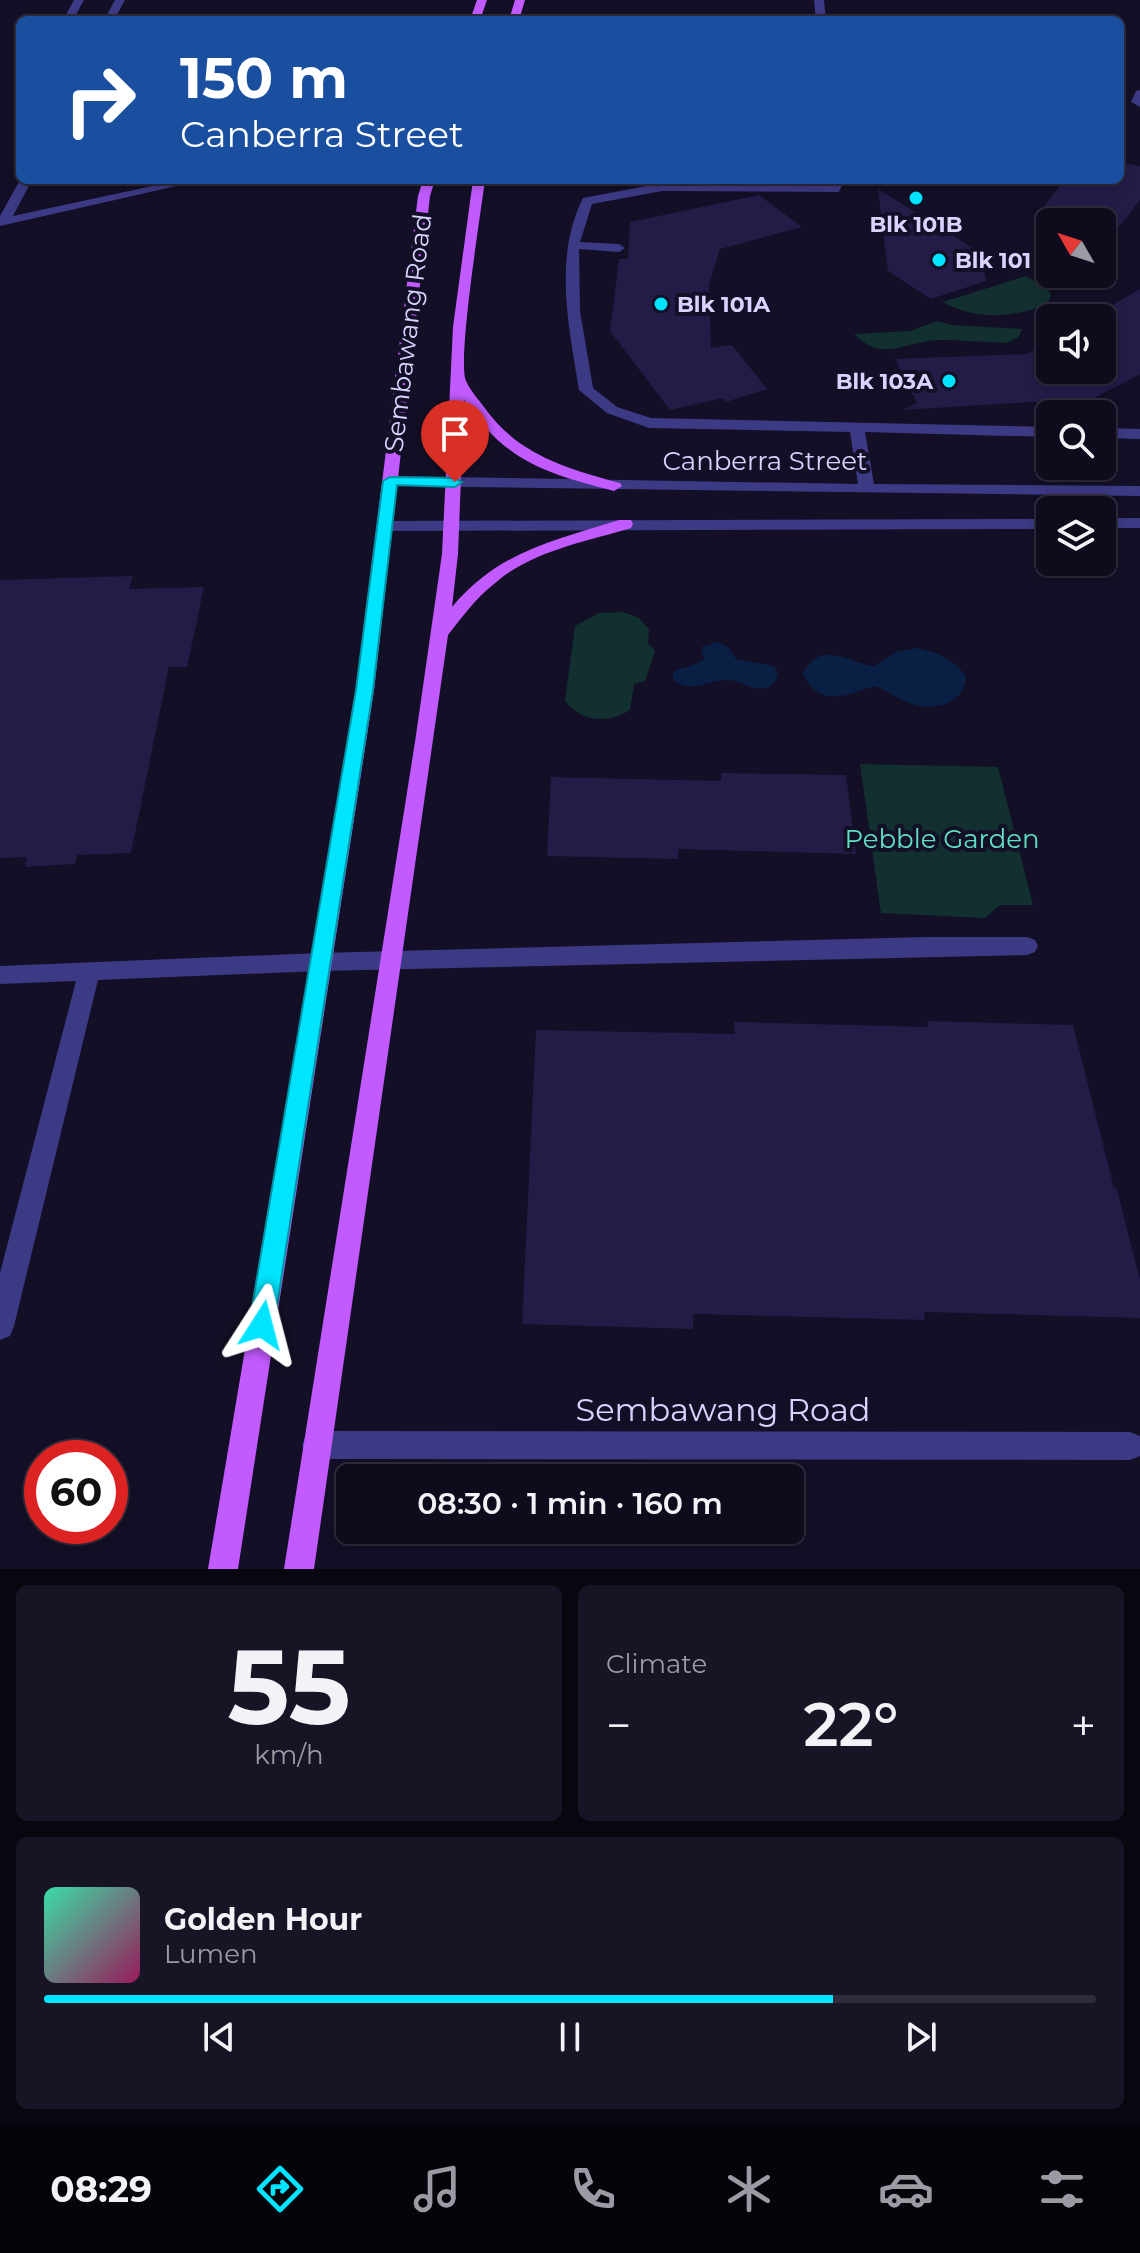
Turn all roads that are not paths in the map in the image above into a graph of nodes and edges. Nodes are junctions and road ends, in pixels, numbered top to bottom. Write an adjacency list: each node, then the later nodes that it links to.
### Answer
1 (1140, 93): 2 (street)
2 (1140, 104)
3 (24, 184): 8 (street)
4 (178, 184): 8 (street)
5 (428, 184): 16 (main road, Sembawang Road)
6 (478, 184): 11 (main road, Sembawang Road)
7 (837, 184): 9 (street)
8 (1, 222)
9 (573, 245): 10 (street); 12 (street)
10 (619, 248)
11 (458, 380): 17 (main road, Sembawang Road); 18 (main road)
12 (857, 428): 13 (street); 19 (street)
13 (1036, 432)
14 (1116, 433): 15 (street)
15 (1140, 434)
16 (390, 481): 17 (street, Canberra Street); 26 (main road, Sembawang Road)
17 (455, 482): 18 (street, Canberra Street); 21 (main road, Sembawang Road)
18 (614, 486): 19 (street, Canberra Street)
19 (867, 488): 20 (street, Canberra Street)
20 (1140, 491)
21 (453, 523): 24 (street); 26 (street); 27 (main road, Sembawang Road)
22 (1116, 523): 23 (street)
23 (1140, 523)
24 (625, 524): 25 (street); 27 (main road)
25 (1036, 524)
26 (384, 526): 29 (main road, Sembawang Road)
27 (439, 634): 30 (main road, Sembawang Road)
28 (1027, 946): 30 (street)
29 (320, 962): 30 (street); 31 (street); 36 (main road, Sembawang Road)
30 (391, 962): 34 (main road, Sembawang Road)
31 (89, 973): 32 (street); 33 (street)
32 (0, 975)
33 (0, 1326)
34 (316, 1445): 35 (street, Sembawang Road); 37 (main road, Sembawang Road)
35 (1130, 1446)
36 (223, 1569)
37 (299, 1569)

